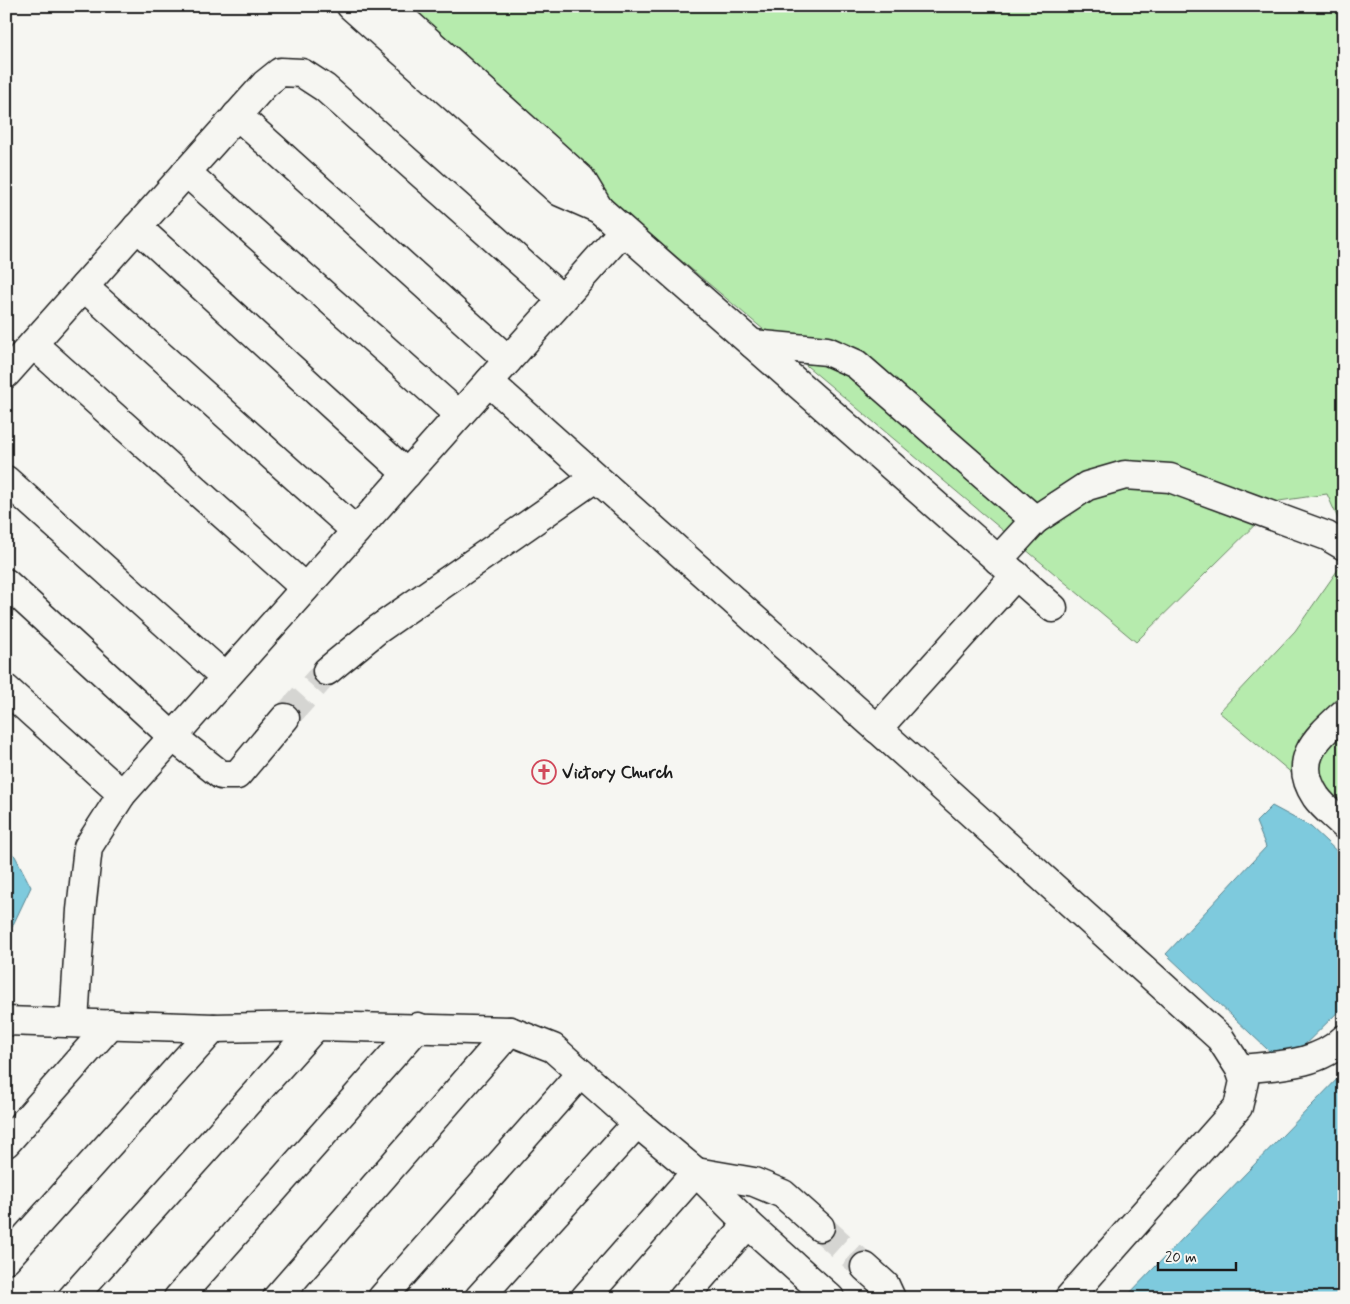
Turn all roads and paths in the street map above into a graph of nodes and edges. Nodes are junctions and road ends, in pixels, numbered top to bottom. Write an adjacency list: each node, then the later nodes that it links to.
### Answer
1 (351, 6): 5 (lane)
2 (389, 6): 5 (lane)
3 (237, 115): 4 (lane); 9 (lane); 12 (lane)
4 (186, 172): 6 (lane); 15 (lane)
5 (599, 209): 7 (lane)
6 (137, 227): 8 (lane); 16 (lane)
7 (623, 230): 9 (lane); 11 (lane)
8 (84, 287): 10 (lane); 20 (lane)
9 (562, 299): 12 (lane)
10 (33, 344): 13 (lane); 24 (lane)
11 (753, 344): 19 (lane); 22 (lane)
12 (508, 360): 14 (lane)
13 (6, 374)
14 (488, 382): 15 (lane); 17 (lane)
15 (459, 415): 16 (lane)
16 (407, 474): 20 (lane)
17 (595, 478): 26 (lane); 31 (lane)
18 (6, 480): 27 (lane)
19 (1035, 520): 21 (lane); 22 (lane)
20 (356, 531): 24 (lane)
21 (1344, 546)
22 (1007, 567): 25 (lane); 31 (lane)
23 (6, 583): 32 (lane)
24 (306, 588): 27 (lane)
25 (1053, 608)
26 (327, 671)
27 (226, 677): 32 (lane)
28 (6, 689): 33 (lane)
29 (1344, 713): 34 (lane)
30 (285, 718): 32 (lane)
31 (877, 729): 43 (lane)
32 (173, 737): 33 (lane)
33 (122, 794): 35 (lane)
34 (1344, 824)
35 (74, 1022): 36 (lane); 37 (lane)
36 (9, 1024)
37 (111, 1024): 40 (lane); 46 (lane)
38 (316, 1026): 39 (lane); 40 (lane); 52 (lane)
39 (418, 1027): 41 (lane); 53 (lane)
40 (214, 1028): 50 (lane)
41 (510, 1031): 44 (lane); 54 (lane)
42 (1344, 1038): 43 (lane)
43 (1240, 1068): 61 (lane)
44 (581, 1073): 45 (lane); 55 (lane)
45 (637, 1123): 47 (lane); 56 (lane)
46 (6, 1143)
47 (696, 1172): 48 (lane); 49 (lane); 57 (lane)
48 (748, 1224): 58 (lane); 59 (lane)
49 (820, 1227)
50 (6, 1259)
51 (865, 1267): 60 (lane)
52 (72, 1298)
53 (178, 1298)
54 (277, 1298)
55 (382, 1298)
56 (479, 1298)
57 (585, 1298)
58 (683, 1298)
59 (830, 1298)
60 (891, 1298)
61 (1069, 1298)

